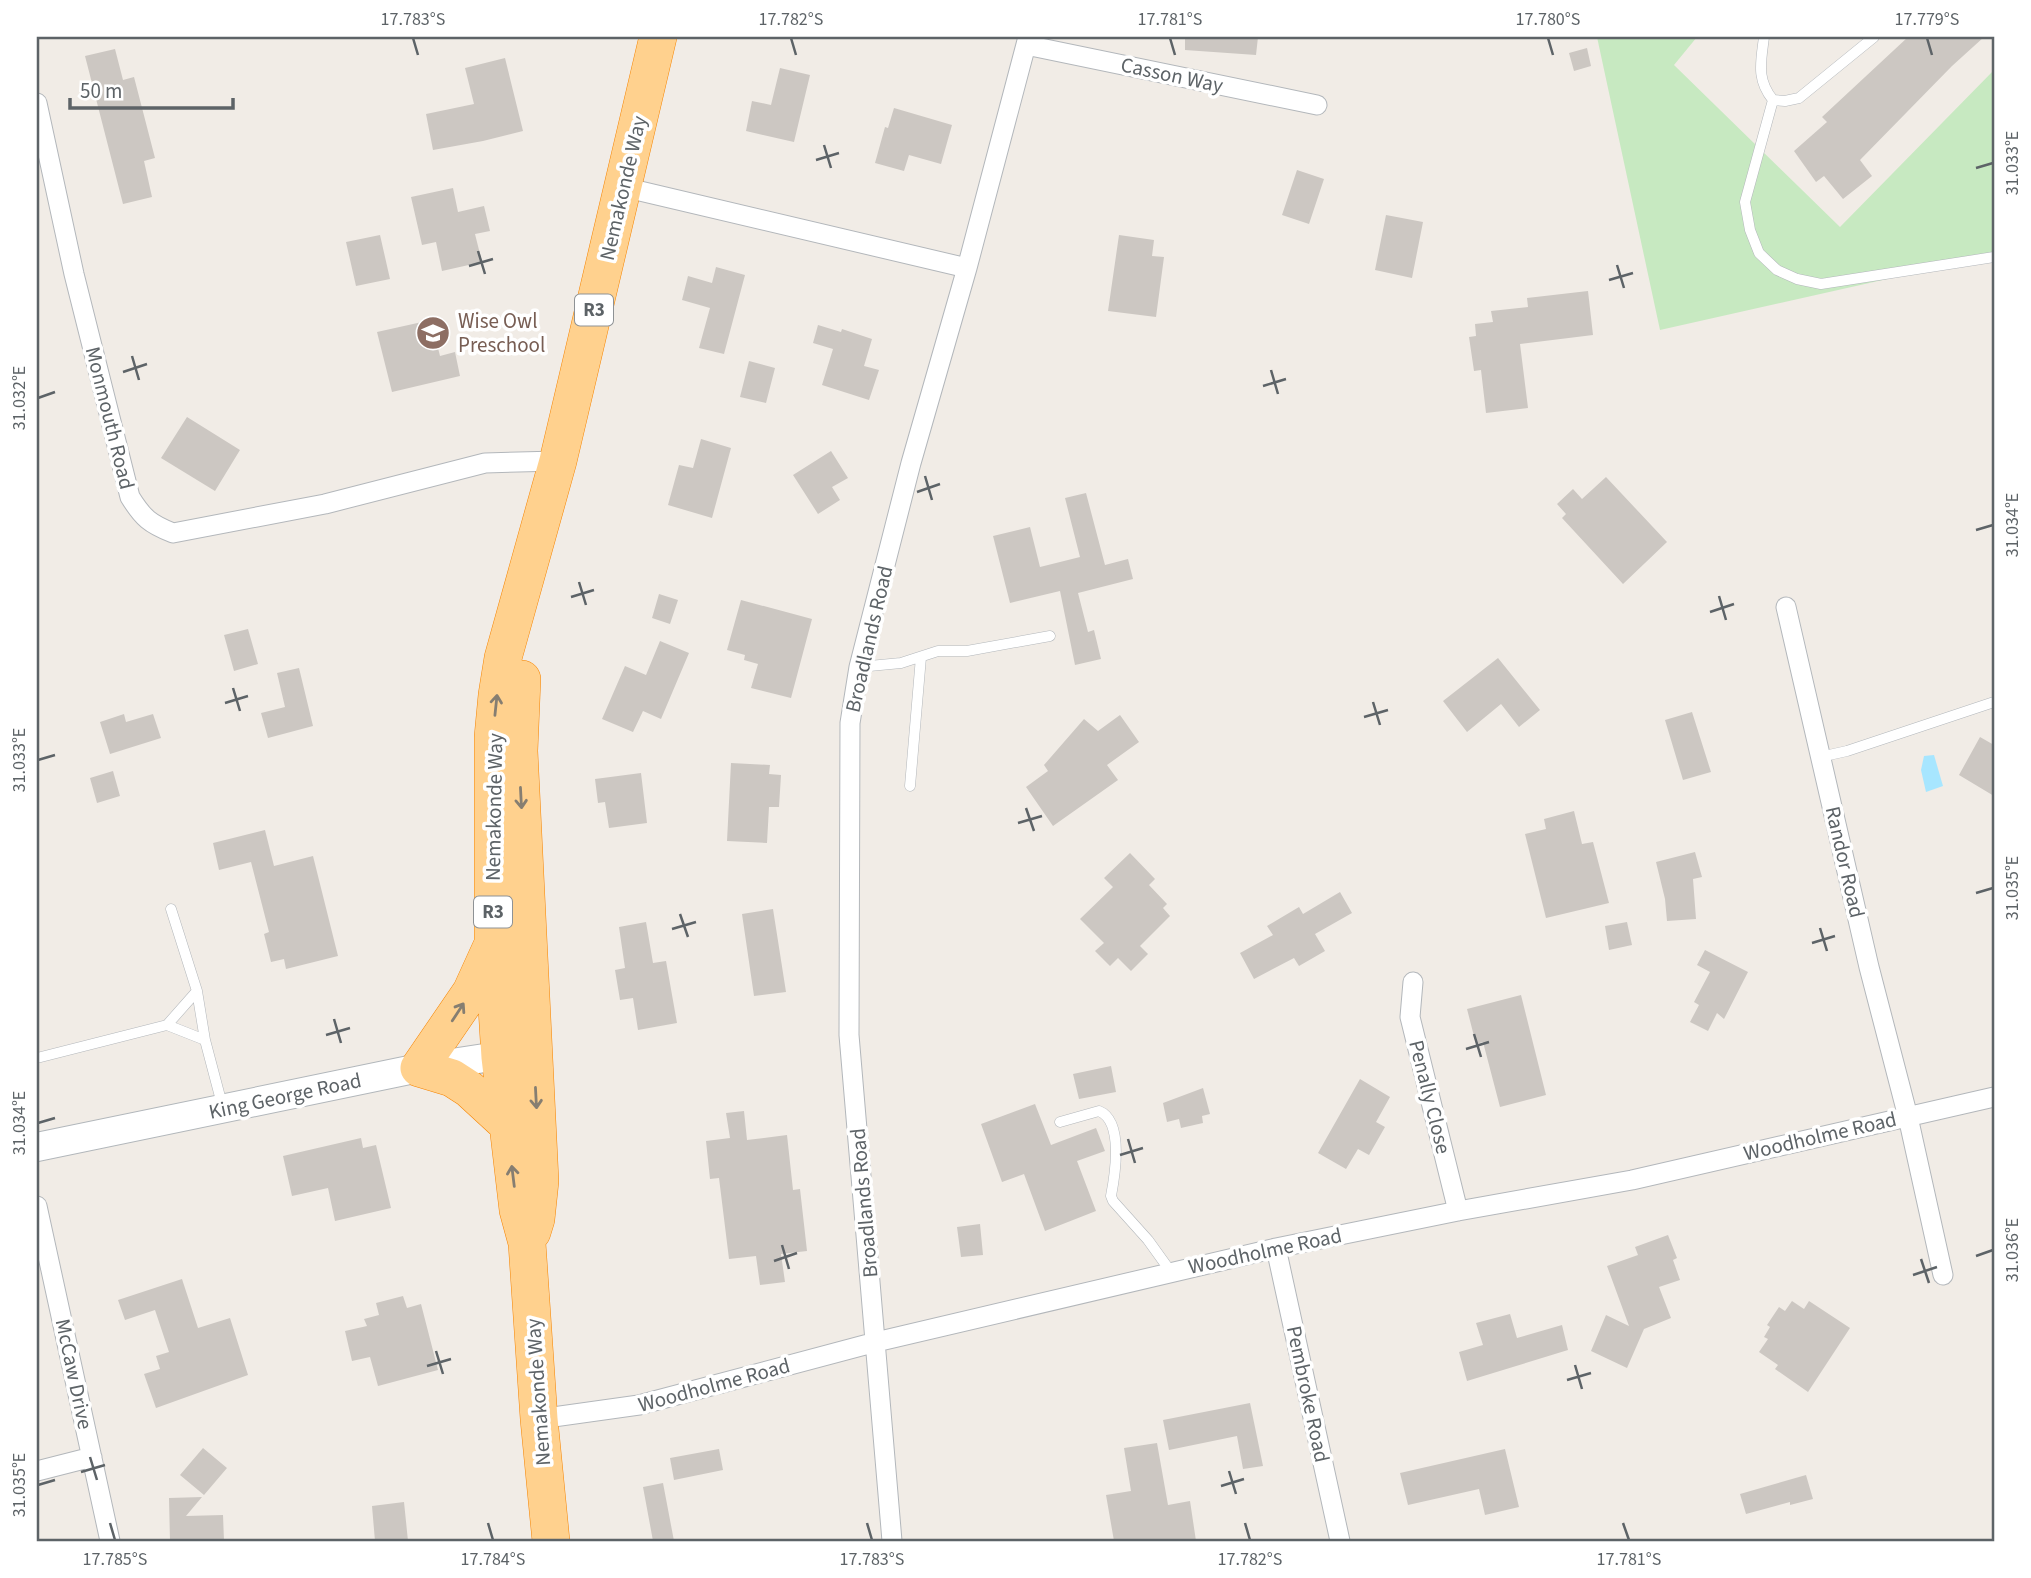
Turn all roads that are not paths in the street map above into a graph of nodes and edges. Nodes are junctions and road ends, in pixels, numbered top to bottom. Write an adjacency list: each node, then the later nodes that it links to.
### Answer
1 (658, 37): 8 (highway, Nemakonde Way / R3)
2 (1764, 37): 5 (lane)
3 (1874, 37): 5 (lane)
4 (1027, 41): 7 (street, Casson Way); 10 (street, Broadlands Road)
5 (1773, 100): 9 (lane)
6 (37, 103): 11 (street, Monmouth Road)
7 (1317, 105)
8 (623, 187): 10 (street); 11 (highway, Nemakonde Way / R3)
9 (1994, 257)
10 (967, 268): 16 (street, Broadlands Road)
11 (558, 461): 12 (highway, Nemakonde Way / R3)
12 (525, 583): 21 (highway, Nemakonde Way / R3, one-way to 12); 26 (highway, Nemakonde Way / R3, one-way to 26)
13 (1786, 607): 18 (street, Randor Road)
14 (1050, 636): 15 (lane)
15 (921, 657): 16 (lane); 19 (lane)
16 (859, 667): 41 (street, Broadlands Road)
17 (1994, 702): 18 (lane)
18 (1821, 757): 31 (street, Randor Road)
19 (910, 786)
20 (171, 909): 23 (lane)
21 (493, 943): 26 (highway, Nemakonde Way / R3); 28 (highway, one-way to 21)
22 (1413, 982): 36 (street, Penally Close)
23 (197, 991): 24 (lane); 25 (lane)
24 (167, 1025): 25 (lane); 27 (lane)
25 (205, 1040): 30 (lane)
26 (517, 1054): 28 (main road, King George Road); 33 (highway, Nemakonde Way / R3); 37 (highway, Nemakonde Way / R3, one-way to 37)
27 (37, 1058)
28 (419, 1068): 30 (main road, King George Road); 33 (highway)
29 (1994, 1097): 31 (street, Woodholme Road)
30 (223, 1108): 34 (main road, King George Road)
31 (1908, 1117): 36 (street, Woodholme Road); 40 (street, Randor Road)
32 (1060, 1122): 39 (lane)
33 (507, 1124): 37 (highway, Nemakonde Way / R3, one-way to 33)
34 (37, 1147)
35 (37, 1206): 43 (street, McCaw Drive)
36 (1458, 1211): 38 (street, Woodholme Road)
37 (527, 1243): 42 (highway, Nemakonde Way / R3)
38 (1276, 1248): 39 (street, Woodholme Road); 48 (street, Pembroke Road)
39 (1171, 1272): 41 (street, Woodholme Road)
40 (1942, 1275)
41 (876, 1342): 42 (street, Woodholme Road); 47 (street, Broadlands Road)
42 (539, 1419): 46 (highway, Nemakonde Way / R3)
43 (92, 1457): 44 (street); 45 (street, McCaw Drive)
44 (37, 1471)
45 (110, 1541)
46 (551, 1541)
47 (892, 1541)
48 (1340, 1541)

